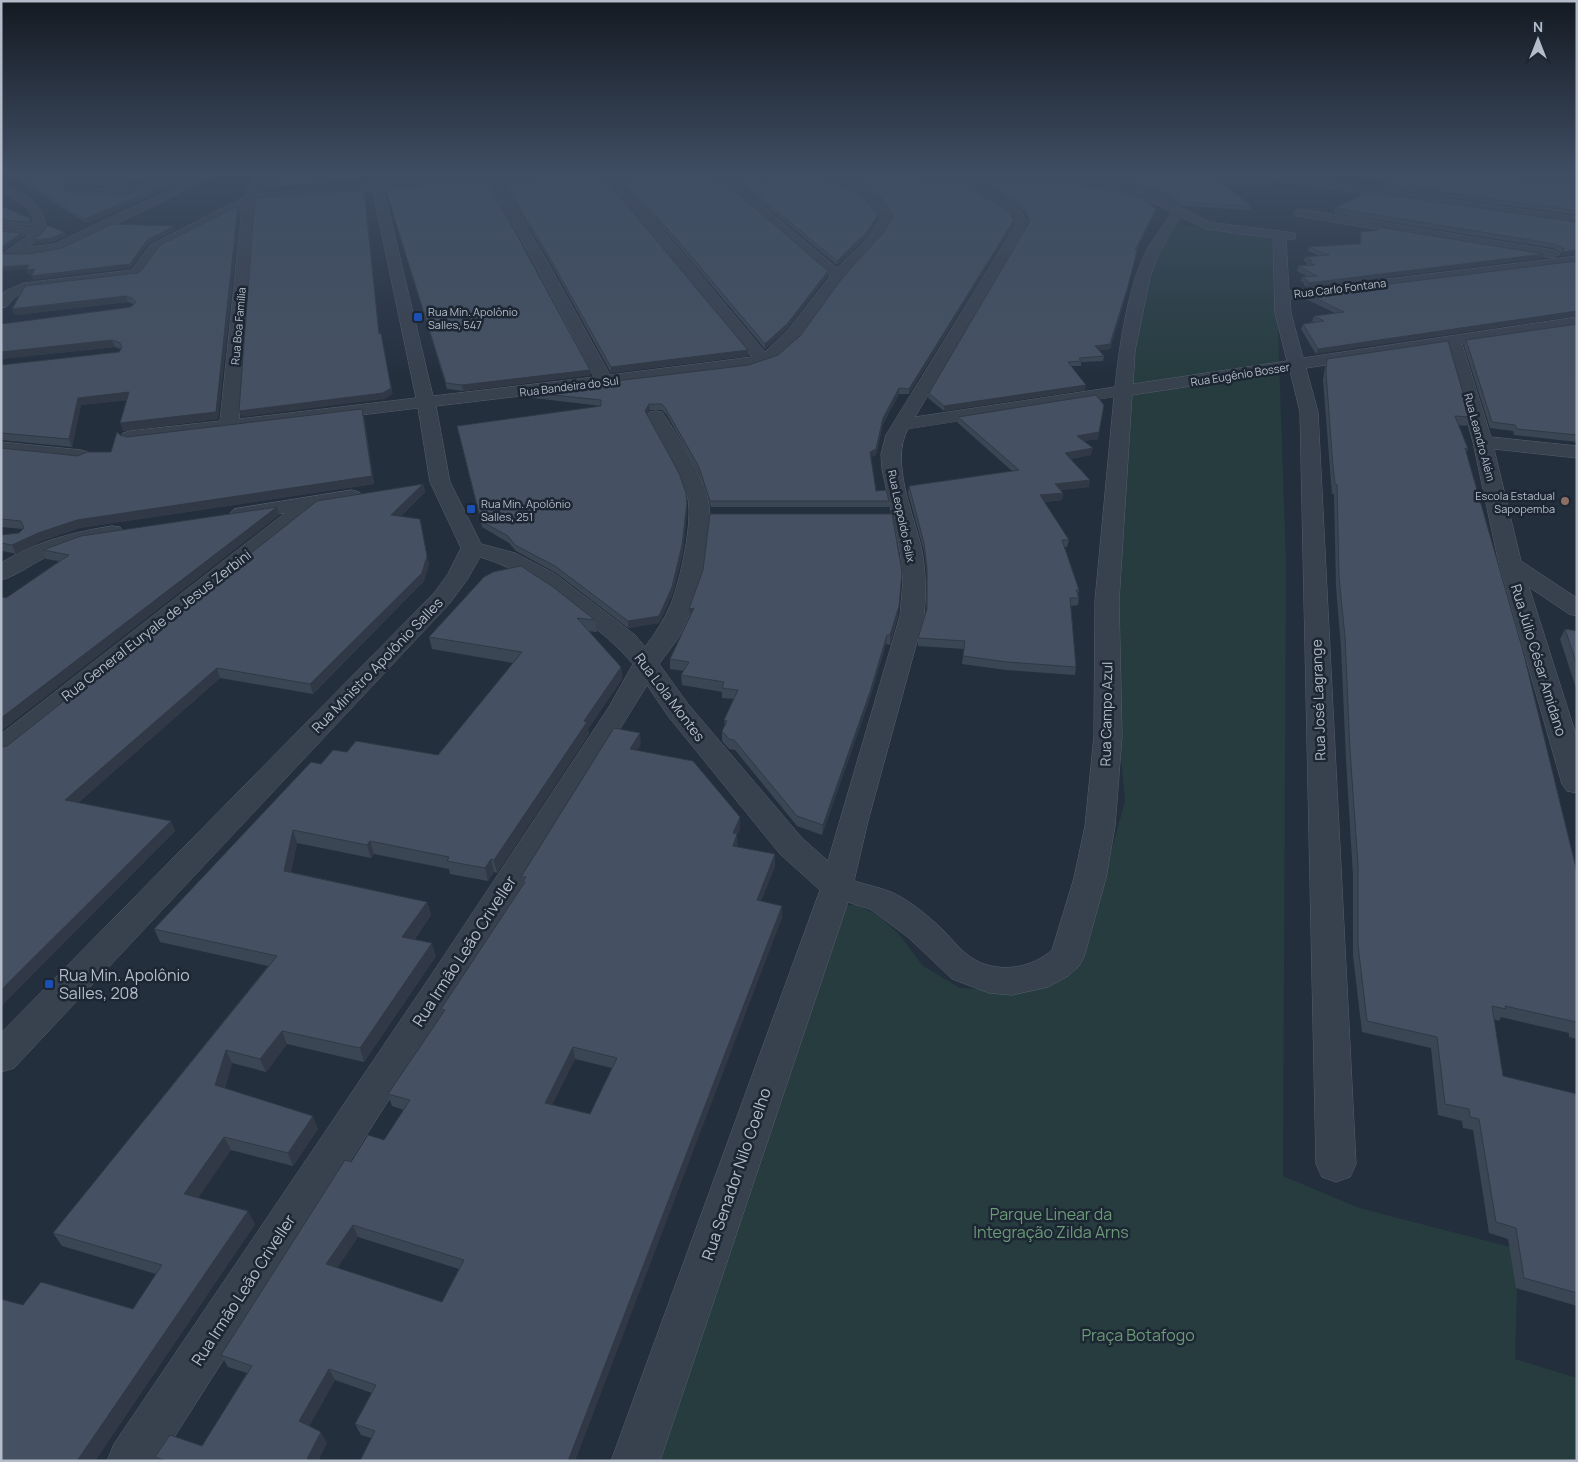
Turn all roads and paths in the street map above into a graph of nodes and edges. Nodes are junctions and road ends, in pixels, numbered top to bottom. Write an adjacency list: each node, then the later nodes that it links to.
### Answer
1 (26, 241): 14 (street)
2 (70, 241): 14 (street)
3 (166, 241): 18 (street)
4 (244, 241): 29 (street, Rua Boa Família)
5 (390, 241): 26 (street)
6 (529, 241): 24 (street)
7 (665, 241): 21 (street)
8 (798, 241): 16 (street)
9 (871, 241): 16 (street, Rua Bandeira do Sul)
10 (1012, 241): 28 (street, Rua Leopoldo Felix)
11 (1160, 241): 25 (street, Rua Campo Azul)
12 (1288, 241): 17 (street, Rua José Lagrange)
13 (1475, 241): 15 (street)
14 (6, 255)
15 (1577, 258): 17 (street, Rua Carlo Fontana)
16 (837, 275): 21 (street, Rua Bandeira do Sul)
17 (1282, 296): 23 (street, Rua José Lagrange)
18 (1, 304)
19 (1577, 322): 20 (street, Rua Eugênio Bosser)
20 (1453, 340): 23 (street, Rua Eugênio Bosser); 31 (street, Rua Leandro Além)
21 (763, 360): 24 (street, Rua Bandeira do Sul)
22 (1266, 370): 23 (street); 23 (street, Rua Eugênio Bosser); 25 (street, Rua Eugênio Bosser)
23 (1301, 376): 48 (street, Rua José Lagrange)
24 (605, 381): 26 (street, Rua Bandeira do Sul)
25 (1123, 392): 28 (street, Rua Eugênio Bosser); 46 (street, Rua Campo Azul)
26 (426, 403): 29 (street, Rua Bandeira do Sul); 39 (street)
27 (656, 416): 43 (street, Rua Irmão Leão Criveller)
28 (903, 424): 46 (street, Rua Leopoldo Felix)
29 (228, 425): 30 (street, Rua Bandeira do Sul)
30 (130, 437)
31 (1483, 442): 33 (street); 40 (street, Rua Leandro Além)
32 (1, 448): 34 (street)
33 (1577, 452)
34 (81, 456)
35 (369, 493): 36 (street)
36 (311, 502): 37 (street); 44 (street, Rua General Euryale de Jesus Zerbini)
37 (219, 516)
38 (130, 529): 41 (street)
39 (472, 548): 43 (street, Rua Lola Montes); 47 (street, Rua Ministro Apolônio Salles)
40 (1510, 564): 42 (street); 45 (street, Rua Júlio César Amidano)
41 (1, 573)
42 (1577, 609)
43 (646, 664): 46 (street, Rua Lola Montes); 49 (street, Rua Irmão Leão Criveller)
44 (1, 748)
45 (1577, 784)
46 (837, 887): 50 (street, Rua Senador Nilo Coelho)
47 (1, 1057)
48 (1336, 1164)
49 (131, 1461)
50 (635, 1461)

